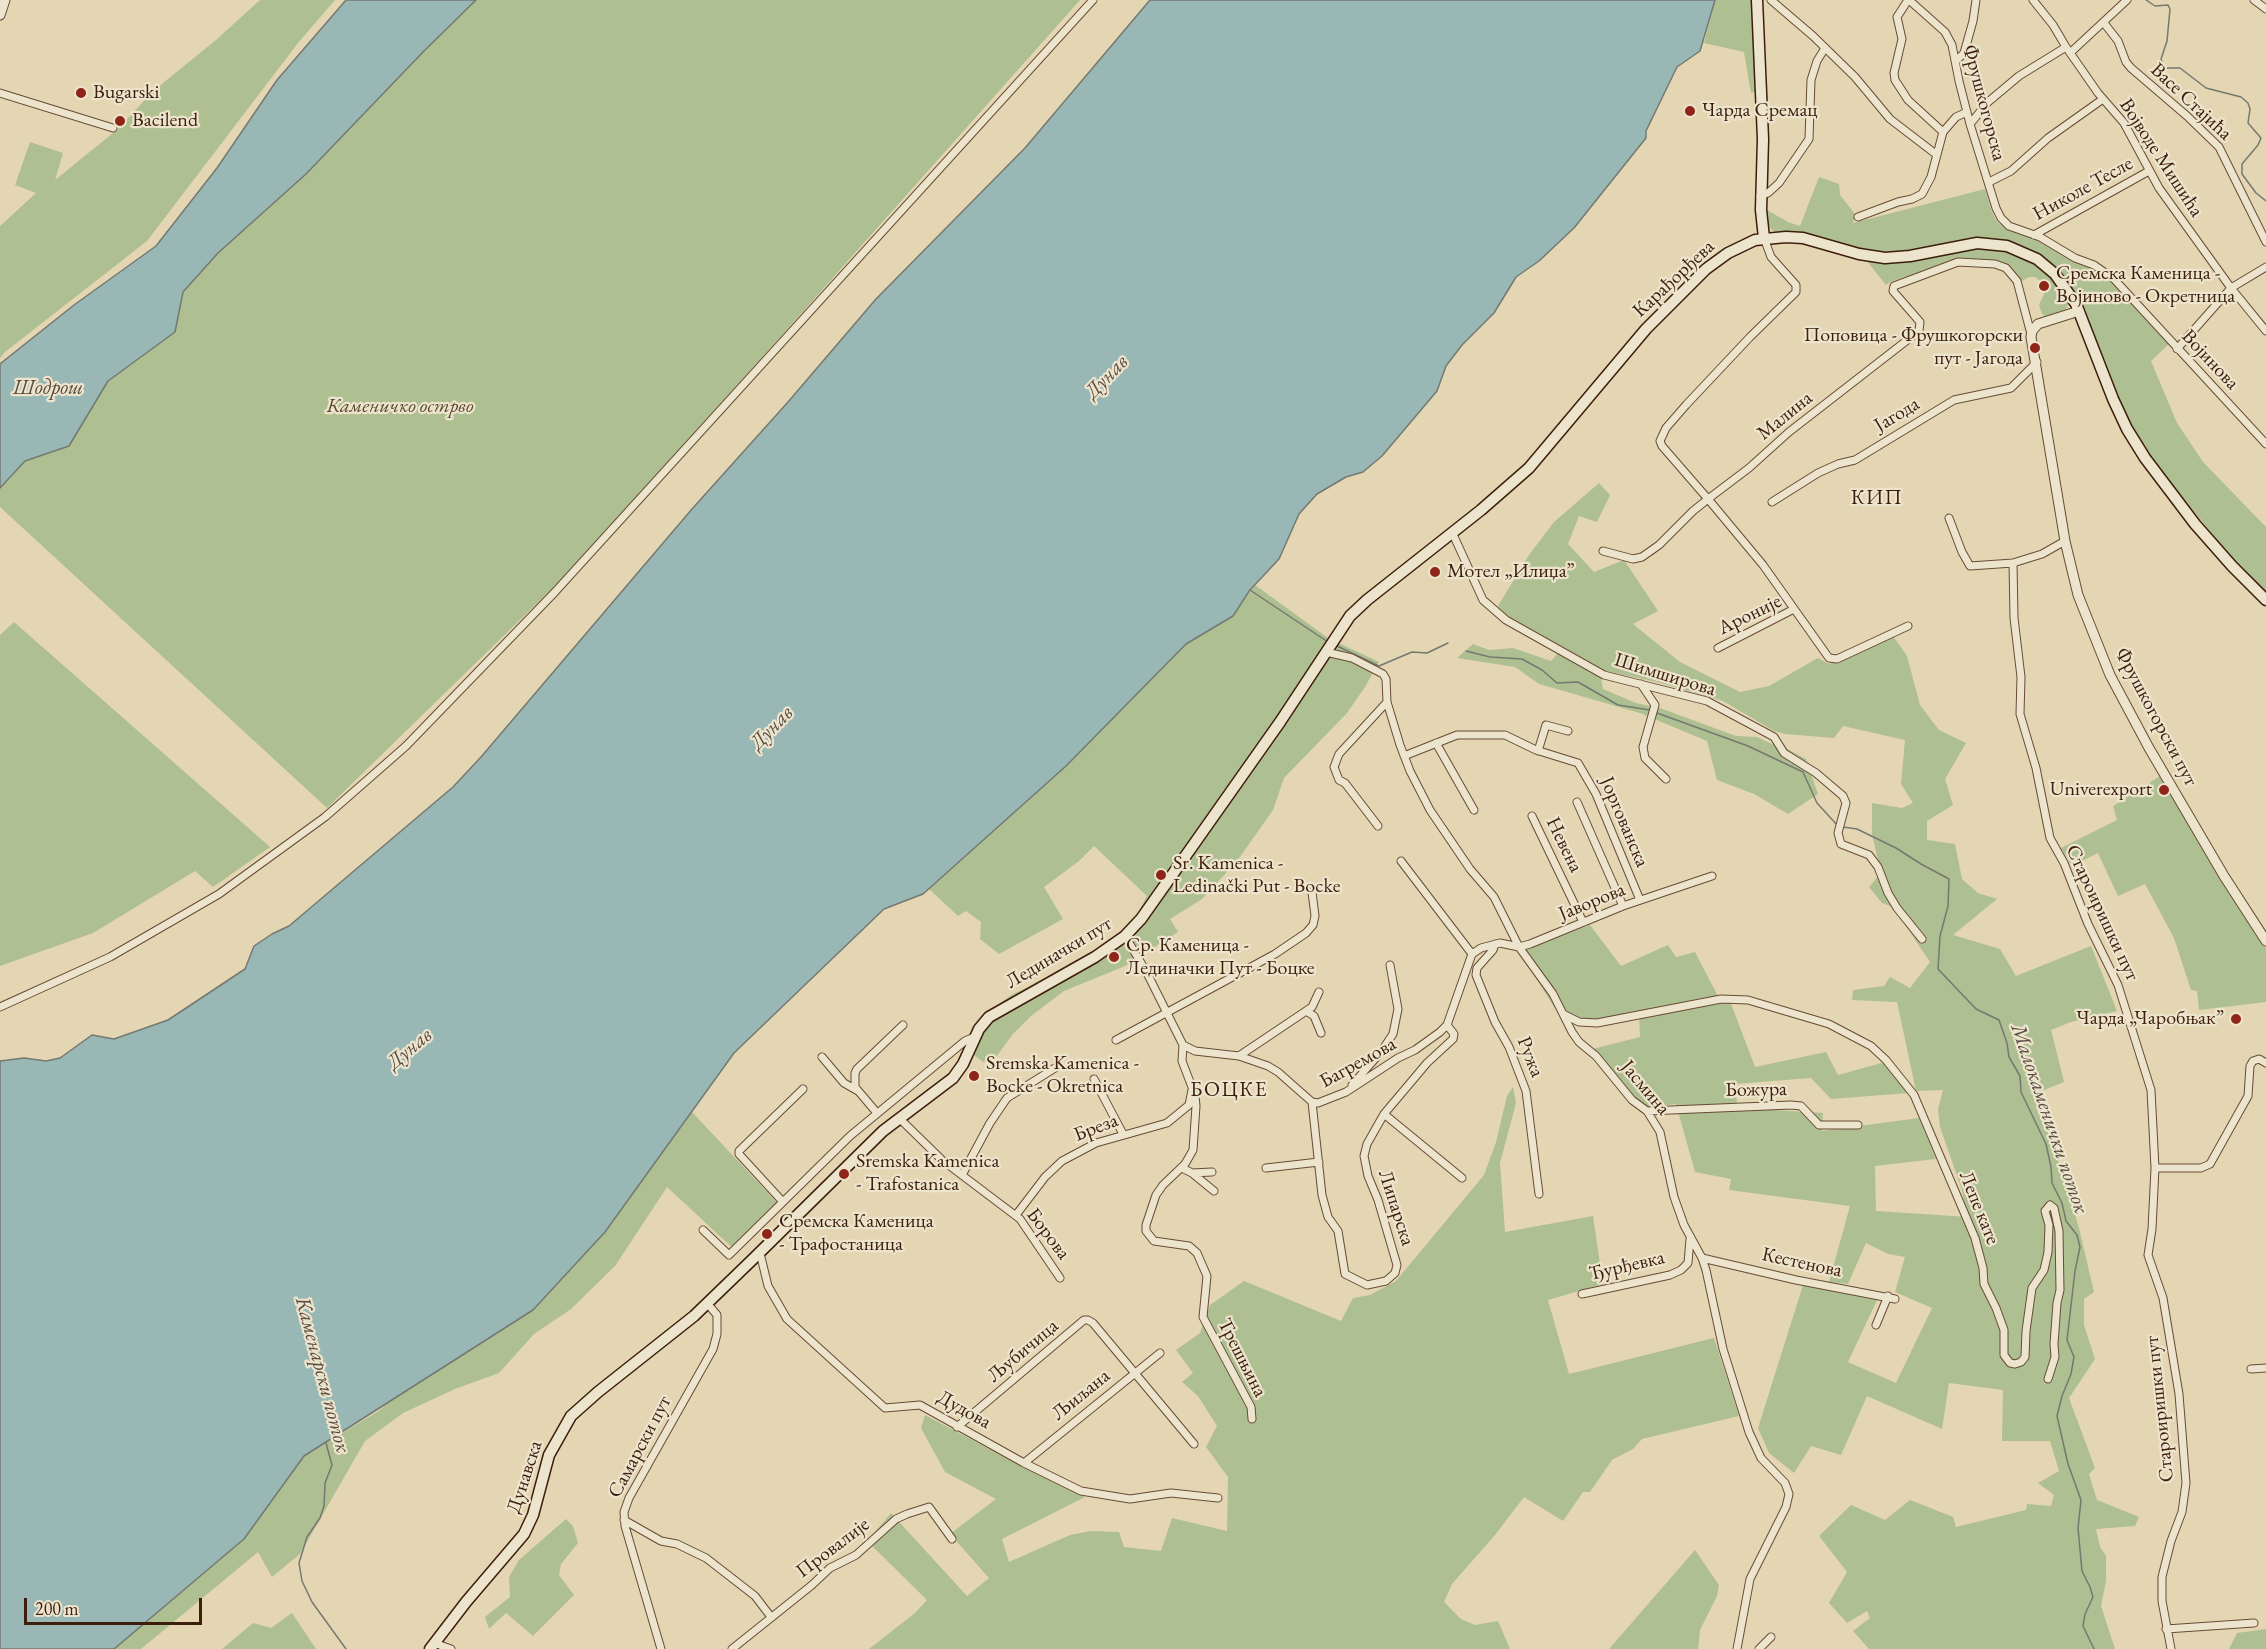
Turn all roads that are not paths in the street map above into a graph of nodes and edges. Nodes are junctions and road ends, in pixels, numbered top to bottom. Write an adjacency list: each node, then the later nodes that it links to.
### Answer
1 (4, 0): 11 (street)
2 (1093, 0): 78 (street)
3 (1757, 0): 25 (main road)
4 (1771, 0): 13 (street)
5 (1909, 0): 15 (street, Фрушкогорска); 21 (street)
6 (1976, 0): 15 (street)
7 (2033, 0): 14 (street, Војводе Мишића)
8 (2127, 0): 12 (street)
9 (2254, 0): 10 (street)
10 (2266, 9)
11 (0, 15)
12 (2104, 23): 14 (street); 30 (street, Васе Стајића)
13 (1825, 48): 22 (street); 25 (street)
14 (2068, 50): 17 (street, Војводе Мишића); 19 (street)
15 (1956, 61): 18 (street, Фрушкогорска)
16 (0, 93): 20 (street)
17 (2103, 99): 23 (street, Војводе Мишића); 24 (street)
18 (1967, 112): 19 (street, Фрушкогорска); 21 (street)
19 (1970, 124): 24 (street, Фрушкогорска)
20 (113, 128)
21 (1942, 132): 22 (street)
22 (1937, 155): 26 (street)
23 (2148, 171): 28 (street, Николе Тесле); 32 (street, Војводе Мишића)
24 (1989, 183): 27 (street, Фрушкогорска)
25 (1760, 196): 29 (main road)
26 (1858, 217)
27 (2009, 226): 28 (street, Војинова)
28 (2034, 235): 38 (street, Војинова)
29 (1764, 238): 33 (main road); 41 (street); 44 (main road, Карађорђева)
30 (2266, 242)
31 (2266, 267): 32 (street)
32 (2231, 288): 36 (street, Војводе Мишића); 38 (street)
33 (2079, 311): 35 (street); 48 (main road)
34 (2027, 320): 35 (street); 37 (street); 41 (street, Малина)
35 (2038, 324): 37 (street)
36 (2266, 331)
37 (2031, 337): 39 (street, Фрушкогорски пут)
38 (2178, 349): 40 (street, Војинова)
39 (2037, 362): 42 (street, Јагода); 45 (street, Фрушкогорски пут)
40 (2266, 444)
41 (1708, 499): 46 (street, Малина); 49 (street)
42 (1772, 502)
43 (1949, 518): 47 (street)
44 (1452, 532): 52 (main road, Лединачки пут); 53 (street, Шимширова)
45 (2065, 541): 47 (street); 72 (street, Фрушкогорски пут)
46 (1603, 551)
47 (2013, 563): 107 (street, Староиришки пут)
48 (2266, 600)
49 (1794, 609): 50 (street, Ароније); 51 (street, Ароније)
50 (1908, 626)
51 (1718, 648)
52 (1328, 649): 54 (street, Јасмина); 70 (main road, Лединачки пут)
53 (1641, 684): 59 (street); 71 (street, Шимширова)
54 (1387, 702): 58 (street, Јасмина); 63 (street)
55 (1568, 730): 57 (street)
56 (1436, 743): 57 (street, Јоргованска); 58 (street, Јоргованска); 61 (street)
57 (1538, 751): 67 (street, Јоргованска)
58 (1404, 756): 74 (street, Јасмина)
59 (1665, 779)
60 (1577, 802): 68 (street)
61 (1474, 810)
62 (1532, 816): 69 (street, Невена)
63 (1378, 826)
64 (1401, 861): 75 (street)
65 (1712, 876): 67 (street, Јаворова)
66 (1312, 892): 80 (street)
67 (1640, 900): 68 (street, Јаворова)
68 (1623, 906): 69 (street, Јаворова)
69 (1583, 922): 74 (street, Јаворова)
70 (1125, 936): 80 (street); 85 (main road, Лединачки пут)
71 (1922, 939)
72 (2266, 941)
73 (1495, 944): 74 (street); 75 (street); 113 (street, Ружа)
74 (1519, 947): 81 (street, Јасмина)
75 (1472, 954): 83 (street)
76 (1390, 965): 96 (street)
77 (1319, 993): 79 (street)
78 (0, 1007)
79 (1306, 1011): 84 (street); 88 (street)
80 (1167, 1013): 86 (street); 87 (street)
81 (1563, 1014): 98 (street, Јасмина); 129 (street, Лепе кате)
82 (903, 1025): 95 (street)
83 (1447, 1025): 96 (street, Багремова); 100 (street, Липарска)
84 (1321, 1033)
85 (976, 1036): 99 (street); 101 (main road, Лединачки пут)
86 (1116, 1040)
87 (1183, 1045): 88 (street, Багремова); 93 (street, Трешњина)
88 (1239, 1056): 97 (street, Багремова)
89 (822, 1057): 95 (street)
90 (2266, 1063): 107 (street)
91 (1055, 1068): 110 (street)
92 (1094, 1079): 103 (street)
93 (1192, 1088): 103 (street, Бреза); 105 (street, Трешњина)
94 (802, 1089): 114 (street)
95 (858, 1091): 99 (street)
96 (1346, 1092): 97 (street, Багремова)
97 (1312, 1102): 104 (street, Липарска)
98 (1647, 1111): 102 (street, Божура); 117 (street, Јасмина)
99 (877, 1113): 114 (street)
100 (1384, 1114): 104 (street, Липарска); 111 (street)
101 (899, 1118): 110 (street, Борова); 118 (main road, Лединачки пут)
102 (1858, 1125)
103 (1123, 1134): 115 (street, Бреза)
104 (1319, 1162): 106 (street)
105 (1182, 1168): 109 (street); 130 (street, Трешњина)
106 (1266, 1168)
107 (2155, 1168): 139 (street, Староиришки пут)
108 (1212, 1172): 109 (street)
109 (1192, 1173): 112 (street)
110 (962, 1175): 115 (street, Борова)
111 (1462, 1178)
112 (1214, 1191)
113 (1539, 1194)
114 (783, 1202): 116 (street)
115 (1016, 1215): 120 (street, Борова)
116 (703, 1230)
117 (1690, 1239): 119 (street, Јасмина); 121 (street, Ђурђевка)
118 (760, 1253): 122 (main road, Лединачки пут); 131 (street, Дудова)
119 (1702, 1258): 124 (street, Кестенова); 145 (street, Јасмина)
120 (1060, 1278)
121 (1582, 1294)
122 (707, 1303): 123 (main road, Лединачки пут); 135 (street, Самарски пут)
123 (694, 1316): 141 (main road, Дунавска)
124 (1876, 1325)
125 (1160, 1353): 128 (street, Љиљана)
126 (2266, 1368): 127 (street)
127 (2251, 1369)
128 (1134, 1374): 131 (street, Љубичица); 132 (street); 133 (street, Љиљана)
129 (2048, 1379)
130 (1252, 1419)
131 (957, 1427): 133 (street, Дудова)
132 (1194, 1444)
133 (1024, 1463): 134 (street, Дудова)
134 (1218, 1498)
135 (624, 1520): 137 (street); 143 (street, Самарски пут)
136 (952, 1539): 137 (street, Провалије)
137 (771, 1617): 144 (street, Провалије)
138 (2254, 1623): 139 (street)
139 (2166, 1629): 147 (street, Староиришки пут)
140 (1771, 1637): 146 (street)
141 (432, 1646): 142 (street, Дунавска)
142 (451, 1649)
143 (661, 1649)
144 (732, 1649)
145 (1737, 1649)
146 (1759, 1649)
147 (2171, 1649)

